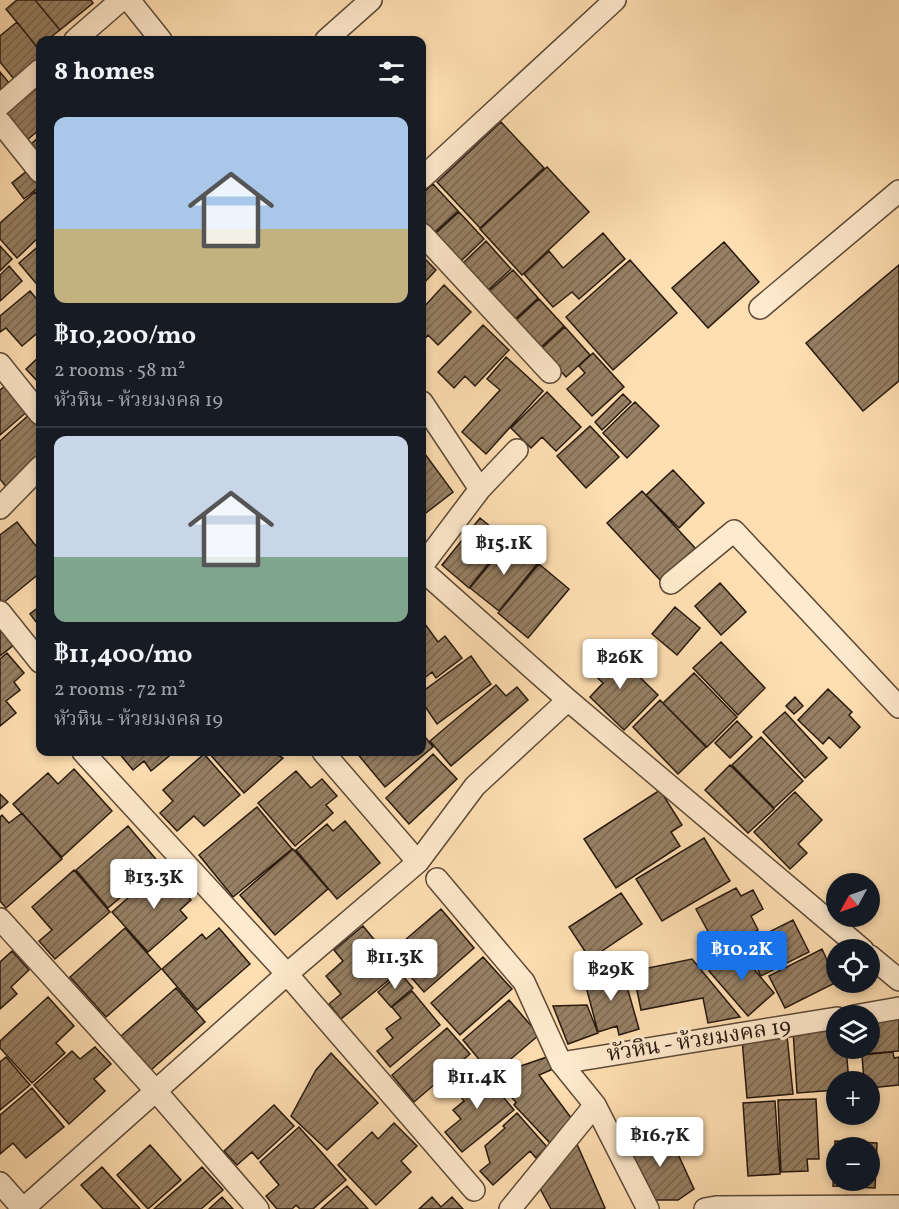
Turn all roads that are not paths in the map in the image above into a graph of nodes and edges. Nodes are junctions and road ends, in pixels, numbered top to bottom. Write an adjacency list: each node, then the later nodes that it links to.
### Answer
1 (121, 0): 5 (street)
2 (129, 0): 6 (street)
3 (371, 0): 7 (street)
4 (615, 0): 12 (street)
5 (80, 36)
6 (158, 36)
7 (330, 36)
8 (36, 74): 9 (street)
9 (0, 105)
10 (0, 122): 11 (street)
11 (36, 167)
12 (426, 174)
13 (899, 191): 15 (street)
14 (426, 238): 17 (street)
15 (760, 308)
16 (0, 364): 19 (street)
17 (550, 372)
18 (426, 408): 22 (street)
19 (36, 409)
20 (517, 450): 22 (street)
21 (36, 471): 23 (street)
22 (480, 489): 24 (street)
23 (0, 508)
24 (426, 561)
25 (426, 574): 29 (street)
26 (671, 584): 30 (street)
27 (0, 612): 28 (street)
28 (36, 657)
29 (568, 700): 33 (street); 36 (street)
30 (899, 707)
31 (87, 756): 38 (street)
32 (326, 756): 33 (street)
33 (418, 862): 38 (street)
34 (437, 879): 43 (street)
35 (0, 919): 44 (street)
36 (850, 939)
37 (880, 964): 39 (street)
38 (287, 974): 44 (street); 47 (street)
39 (899, 980)
40 (899, 1008): 41 (street)
41 (880, 1011)
42 (826, 1020): 43 (street, หัวหิน - ห้วยมงคล 19)
43 (561, 1063): 45 (street)
44 (155, 1090): 49 (street); 50 (street)
45 (595, 1105): 51 (street); 52 (street)
46 (0, 1183): 49 (street)
47 (474, 1190)
48 (899, 1206): 53 (street)
49 (23, 1209)
50 (258, 1209)
51 (510, 1209)
52 (648, 1209)
53 (705, 1209)

